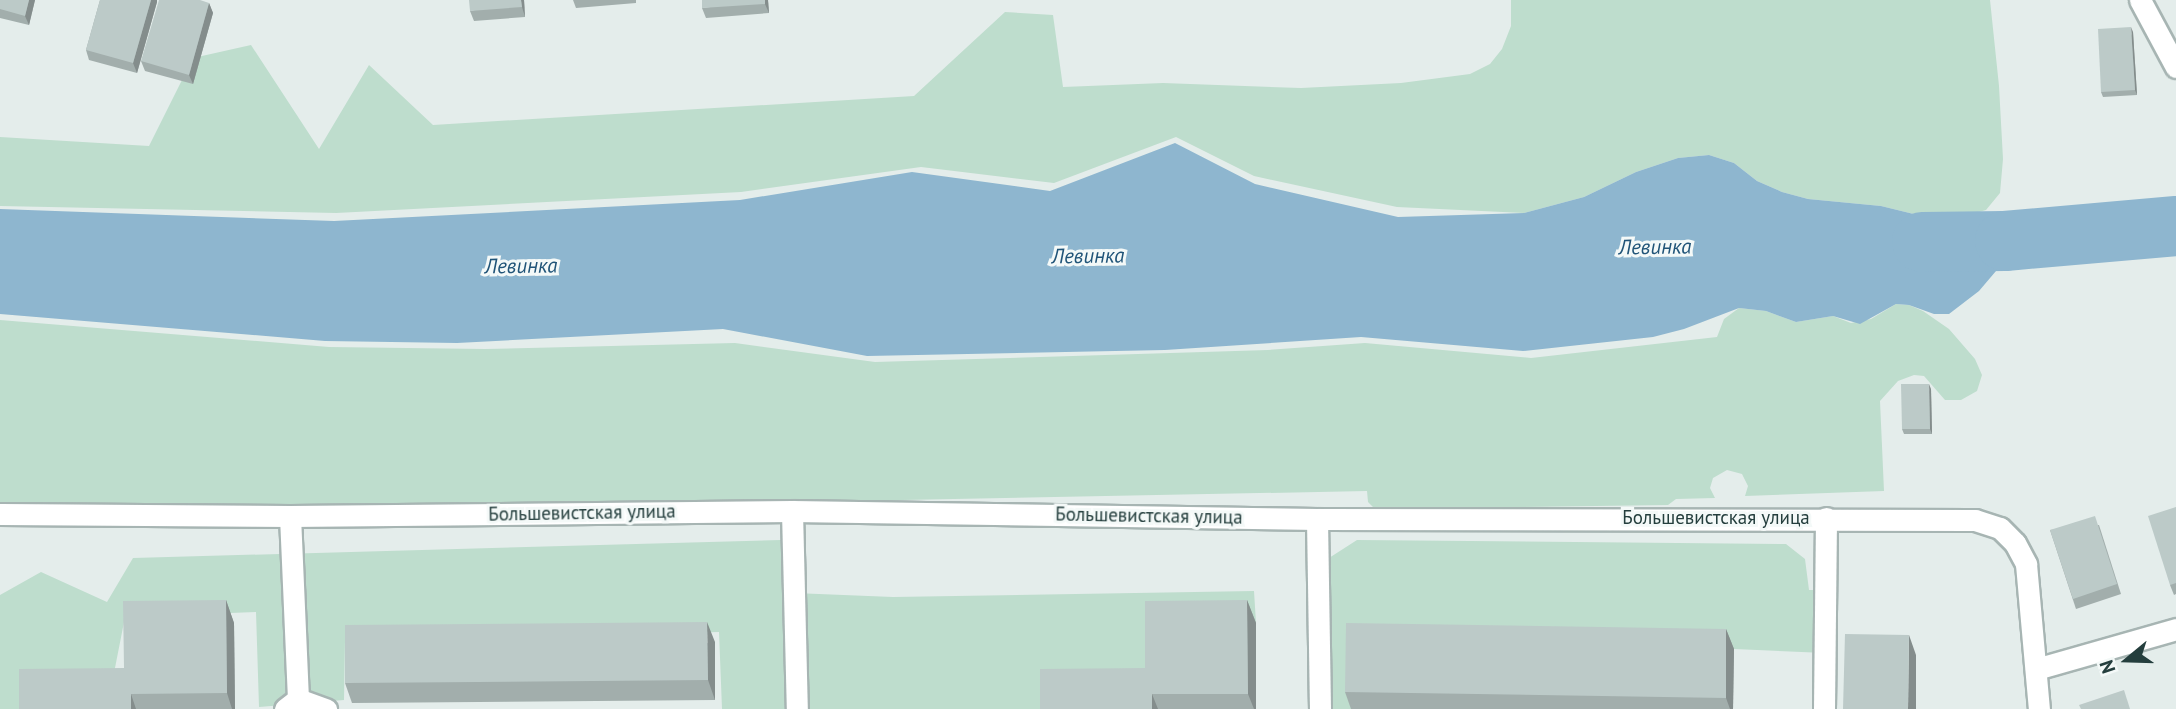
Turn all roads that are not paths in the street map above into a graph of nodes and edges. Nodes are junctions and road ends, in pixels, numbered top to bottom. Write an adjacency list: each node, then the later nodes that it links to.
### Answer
1 (2140, 0): 2 (street)
2 (2176, 67)
3 (792, 511): 5 (street, Большевистская улица); 7 (street, Большевистская улица); 12 (street)
4 (0, 514): 5 (street, Большевистская улица)
5 (290, 516): 10 (street)
6 (1826, 518): 7 (street, Большевистская улица); 9 (street, Большевистская улица); 14 (street)
7 (1317, 519): 13 (street)
8 (2176, 629): 9 (street)
9 (2036, 669): 15 (street, Большевистская улица)
10 (292, 704): 11 (street)
11 (326, 709)
12 (797, 709)
13 (1320, 709)
14 (1824, 709)
15 (2039, 709)

